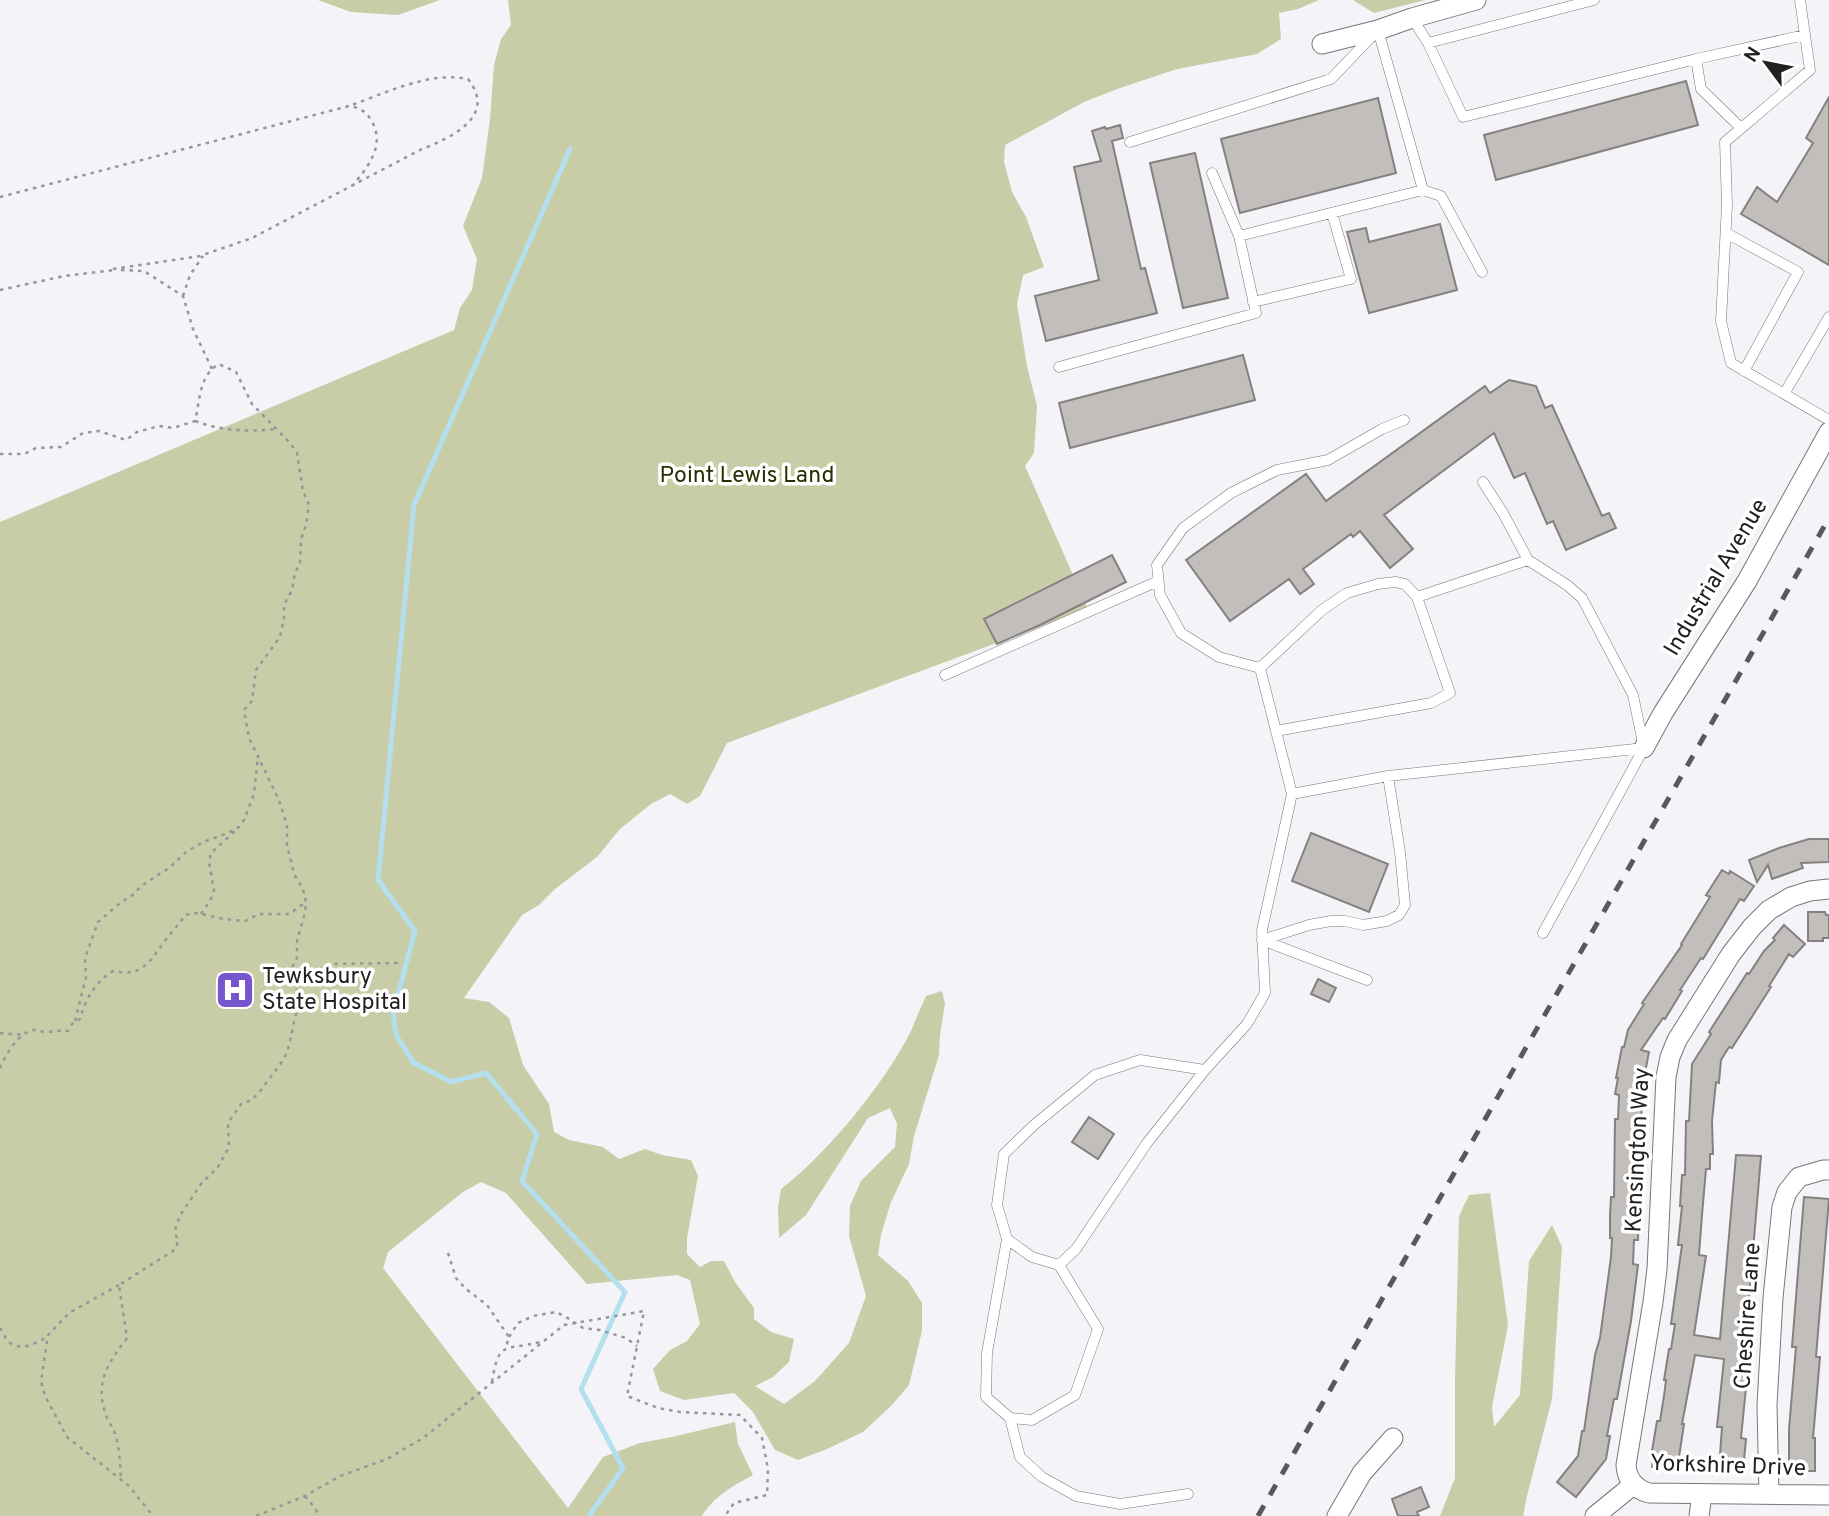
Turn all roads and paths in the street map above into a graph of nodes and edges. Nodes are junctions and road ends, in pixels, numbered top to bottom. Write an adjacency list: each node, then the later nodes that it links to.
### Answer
1 (1476, 0): 4 (street)
2 (1594, 0): 7 (lane)
3 (1800, 0): 6 (lane)
4 (1412, 18): 5 (street); 7 (lane)
5 (1378, 30): 8 (street); 12 (lane); 15 (lane)
6 (1805, 35): 9 (lane); 11 (lane)
7 (1428, 43): 9 (lane)
8 (1322, 44)
9 (1696, 58): 11 (lane)
10 (349, 106): 14 (path); 14 (path); 16 (path)
11 (1741, 128): 18 (lane)
12 (1130, 142)
13 (1212, 173): 19 (lane)
14 (351, 187): 20 (path)
15 (1423, 190): 17 (lane); 22 (lane)
16 (0, 197)
17 (1332, 213): 19 (lane); 25 (lane)
18 (1726, 233): 29 (lane); 29 (lane)
19 (1239, 236): 25 (lane)
20 (204, 254): 21 (path); 24 (path)
21 (113, 270): 23 (path); 24 (path)
22 (1482, 272)
23 (0, 290)
24 (183, 296): 28 (path)
25 (1253, 302): 27 (lane)
26 (1829, 317): 30 (lane)
27 (1059, 368)
28 (212, 369): 33 (path); 34 (path)
29 (1744, 371): 30 (lane)
30 (1784, 394): 32 (lane)
31 (1404, 420): 39 (lane)
32 (1829, 420)
33 (195, 421): 34 (path); 36 (path)
34 (276, 429): 45 (path)
35 (1829, 432): 44 (street, Industrial Avenue)
36 (0, 454)
37 (1483, 482): 38 (lane)
38 (1528, 560): 40 (lane); 44 (lane)
39 (1158, 581): 41 (lane); 42 (lane)
40 (1417, 597): 41 (lane); 43 (lane)
41 (1260, 668): 43 (lane)
42 (945, 675)
43 (1276, 731): 47 (lane)
44 (1644, 748): 46 (lane); 52 (lane)
45 (258, 756): 48 (path); 50 (path)
46 (1388, 776): 47 (lane); 53 (lane)
47 (1292, 794): 53 (lane)
48 (235, 830): 51 (path); 57 (path)
49 (1829, 889): 80 (street, Kensington Way)
50 (306, 902): 51 (path); 55 (path)
51 (201, 914): 57 (path)
52 (1543, 933)
53 (1262, 940): 56 (lane); 61 (lane)
54 (399, 963): 55 (path)
55 (295, 979): 66 (path)
56 (1367, 979)
57 (75, 1022): 59 (path)
58 (0, 1032): 59 (path)
59 (24, 1035): 60 (path)
60 (0, 1068)
61 (1205, 1070): 63 (lane); 65 (lane)
62 (1829, 1170): 83 (street, Cheshire Lane)
63 (1007, 1239): 65 (lane); 77 (lane)
64 (448, 1253): 72 (path)
65 (1059, 1265): 77 (lane)
66 (118, 1285): 70 (path); 79 (path)
67 (575, 1323): 72 (path); 73 (path); 74 (path); 74 (path)
68 (0, 1328): 69 (path)
69 (4, 1334): 70 (path); 71 (path)
70 (48, 1335): 79 (path)
71 (0, 1337)
72 (509, 1337): 75 (path)
73 (543, 1341): 75 (path); 76 (path)
74 (637, 1346): 89 (path)
75 (506, 1347): 76 (path)
76 (492, 1382): 85 (path)
77 (1010, 1418): 81 (lane)
78 (1393, 1438): 90 (street)
79 (121, 1480): 86 (path)
80 (1633, 1485): 82 (street, Yorkshire Drive); 91 (street, Yorkshire Drive)
81 (1188, 1494)
82 (1702, 1494): 83 (street, Yorkshire Drive); 92 (street)
83 (1769, 1494): 84 (street, Yorkshire Drive)
84 (1829, 1495)
85 (305, 1496): 87 (path); 88 (path)
86 (153, 1516)
87 (256, 1516)
88 (318, 1516)
89 (725, 1516)
90 (1337, 1516)
91 (1595, 1516)
92 (1699, 1516)

